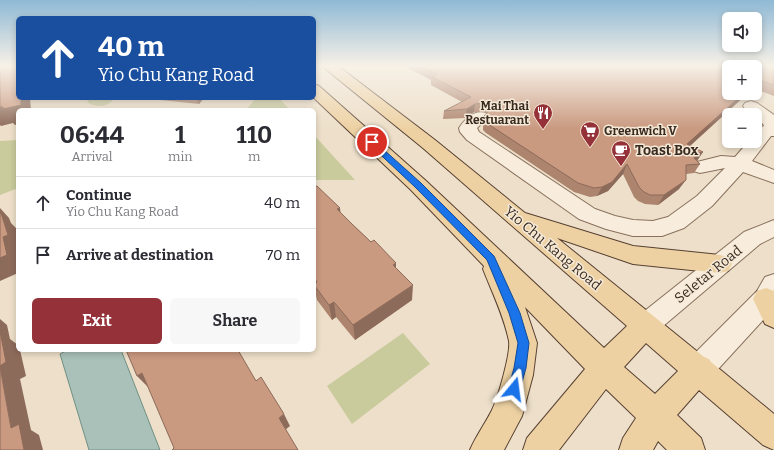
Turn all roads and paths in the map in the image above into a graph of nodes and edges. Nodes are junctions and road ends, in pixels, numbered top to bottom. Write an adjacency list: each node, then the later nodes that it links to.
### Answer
1 (356, 87): 9 (main road, Yio Chu Kang Road)
2 (316, 91): 11 (main road)
3 (764, 108): 5 (street)
4 (480, 117): 6 (street)
5 (773, 130): 6 (street)
6 (740, 164): 7 (street); 8 (street)
7 (700, 167)
8 (774, 177)
9 (514, 216): 12 (main road); 14 (main road, Yio Chu Kang Road)
10 (774, 228): 12 (street, Seletar Road)
11 (491, 258): 15 (main road); 19 (main road)
12 (720, 264): 14 (street, Seletar Road)
13 (771, 300): 16 (street)
14 (646, 325): 15 (main road); 16 (main road, Yio Chu Kang Road)
15 (604, 368): 17 (main road); 20 (main road)
16 (699, 369): 17 (main road); 18 (main road, Yio Chu Kang Road)
17 (656, 416): 21 (main road); 22 (main road)
18 (774, 434)
19 (486, 450)
20 (539, 450)
21 (636, 450)
22 (689, 450)

